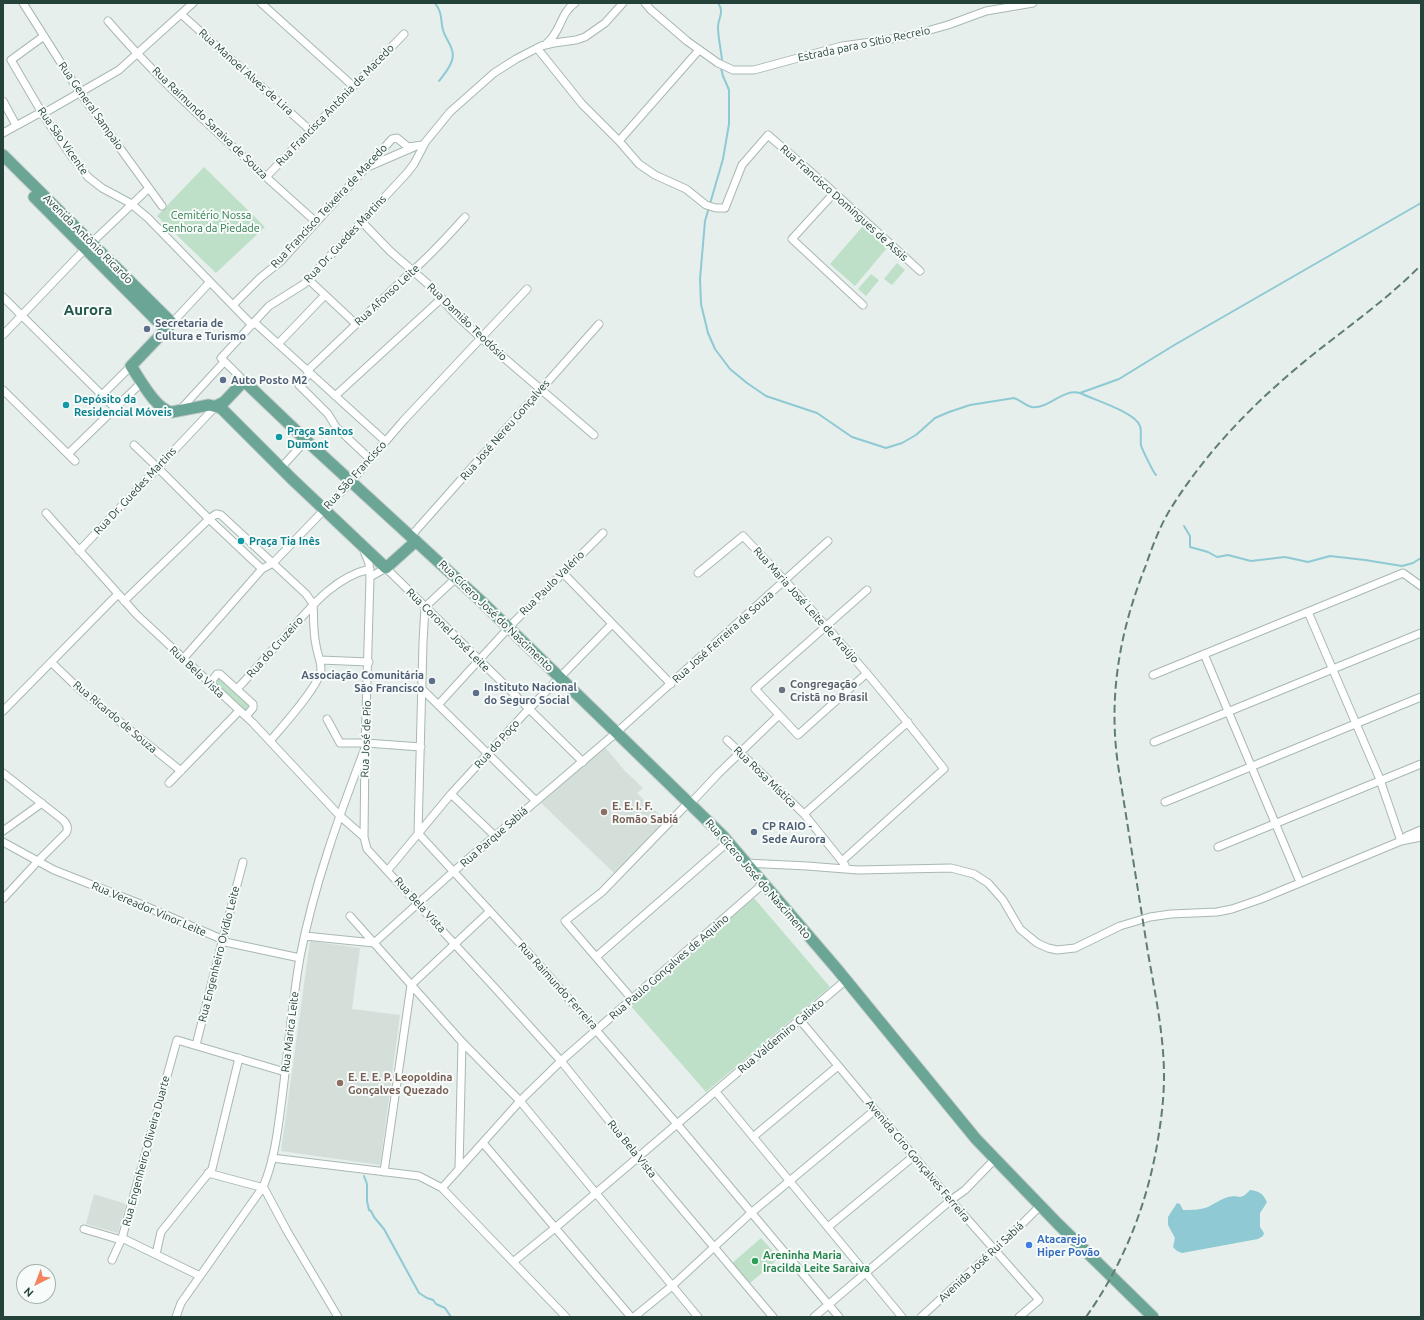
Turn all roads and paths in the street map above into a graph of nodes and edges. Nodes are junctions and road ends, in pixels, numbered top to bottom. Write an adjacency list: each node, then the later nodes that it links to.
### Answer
1 (24, 3): 11 (street, Rua General Sampaio)
2 (193, 3): 8 (street)
3 (262, 3): 16 (street)
4 (575, 3): 12 (street)
5 (623, 3): 12 (street)
6 (645, 3): 14 (street, Estrada para o Sítio Recreio)
7 (1033, 3): 14 (street, Estrada para o Sítio Recreio)
8 (181, 14): 15 (street); 21 (street, Rua Manoel Alves de Lira)
9 (108, 21): 15 (street, Rua Raimundo Saraiva de Souza)
10 (404, 34): 16 (street, Rua Francisca Antônia de Macedo)
11 (44, 36): 17 (street, Rua General Sampaio); 19 (street, Rua São Vicente)
12 (545, 45): 13 (street)
13 (537, 48): 23 (street); 24 (street)
14 (699, 50): 23 (street)
15 (138, 54): 17 (street); 28 (street, Rua Raimundo Saraiva de Souza)
16 (354, 86): 21 (street, Rua Francisca Antônia de Macedo)
17 (80, 93): 19 (street); 29 (street, Rua General Sampaio)
18 (3, 101): 20 (street)
19 (43, 114): 20 (street); 31 (street, Rua São Vicente)
20 (16, 125): 22 (street)
21 (311, 131): 28 (street, Rua Francisca Antônia de Macedo)
22 (3, 133)
23 (619, 141): 30 (street, Rua Francisco Domingues de Assis)
24 (422, 144): 27 (street); 27 (street, Rua Francisco Teixeira de Macedo); 35 (street, Rua Dr. Guedes Martins)
25 (3, 155): 36 (main road, Avenida Antônio Ricardo)
26 (3, 165): 36 (main road, Avenida Antônio Ricardo)
27 (367, 168): 34 (street, Rua Francisco Teixeira de Macedo)
28 (266, 177): 34 (street, Rua Raimundo Saraiva de Souza)
29 (149, 188): 31 (street); 32 (street, Rua General Sampaio)
30 (834, 193): 38 (street, Rua Francisco Domingues de Assis); 46 (street)
31 (132, 204): 36 (street); 40 (street, Rua São Vicente)
32 (162, 206)
33 (465, 217): 37 (street, Rua Afonso Leite)
34 (316, 222): 45 (street, Rua Francisco Teixeira de Macedo)
35 (362, 222): 37 (street, Rua Damião Teodósio); 39 (street, Rua Dr. Guedes Martins)
36 (89, 246): 47 (street); 51 (main road, Avenida Antônio Ricardo)
37 (412, 270): 44 (street, Rua Damião Teodósio); 49 (street, Rua Afonso Leite)
38 (920, 271)
39 (308, 279): 42 (street); 48 (street, Rua Dr. Guedes Martins)
40 (210, 282): 45 (street, Rua São Vicente); 51 (street)
41 (528, 289): 53 (street, Rua São Francisco)
42 (325, 295): 49 (street); 54 (street)
43 (3, 297): 47 (street)
44 (442, 298): 53 (street, Rua Damião Teodósio); 63 (street)
45 (233, 305): 48 (street, Rua São Vicente)
46 (863, 305)
47 (21, 315): 52 (street); 62 (street)
48 (253, 323): 54 (street, Rua São Vicente); 55 (street, Rua Dr. Guedes Martins)
49 (356, 324): 57 (street, Rua Afonso Leite)
50 (599, 324): 60 (street, Rua José Nereu Gonçalves)
51 (169, 326): 56 (main road)
52 (3, 334)
53 (480, 338): 60 (street, Rua Damião Teodósio); 69 (street, Rua São Francisco)
54 (278, 344): 57 (street, Rua São Vicente)
55 (222, 360): 58 (street, Rua Cícero José do Nascimento); 66 (street, Rua Dr. Guedes Martins)
56 (131, 366): 59 (main road); 62 (street)
57 (308, 372): 63 (street, Rua São Vicente); 72 (street, Rua Afonso Leite)
58 (244, 381): 64 (main road, Rua Dr. Guedes Martins); 68 (main road, Rua Cícero José do Nascimento)
59 (142, 382): 65 (street); 66 (main road)
60 (540, 389): 67 (street, Rua Damião Teodósio); 82 (street, Rua José Nereu Gonçalves)
61 (3, 390): 71 (street)
62 (102, 395): 65 (street)
63 (335, 396): 69 (street, Rua São Vicente)
64 (216, 406): 66 (main road); 74 (street, Rua Dr. Guedes Martins); 75 (main road, Rua Coronel José Leite)
65 (115, 408): 71 (street)
66 (179, 411)
67 (594, 435)
68 (306, 440): 75 (street); 76 (main road, Rua Cícero José do Nascimento)
69 (385, 442): 72 (street, Rua São Francisco)
70 (134, 445): 74 (street)
71 (68, 454): 73 (street)
72 (370, 459): 76 (street, Rua São Francisco)
73 (74, 461)
74 (157, 467): 79 (street); 84 (street, Rua Dr. Guedes Martins)
75 (281, 468): 77 (main road, Rua Coronel José Leite)
76 (351, 481): 77 (street, Rua São Francisco); 82 (main road, Rua Cícero José do Nascimento)
77 (324, 509): 80 (main road, Rua Coronel José Leite); 85 (street, Rua São Francisco)
78 (46, 513): 84 (street, Rua Bela Vista)
79 (209, 519): 85 (street); 87 (street); 96 (street)
80 (348, 531): 86 (main road, Rua Coronel José Leite); 88 (street, Rua Coronel José Leite)
81 (603, 533): 89 (street, Rua Paulo Valério)
82 (414, 538): 86 (main road, Rua José Nereu Gonçalves); 91 (main road, Rua Cícero José do Nascimento)
83 (828, 541): 92 (street, Rua José Ferreira de Souza)
84 (79, 551): 95 (street, Rua Bela Vista)
85 (272, 563): 87 (street, Rua São Francisco); 97 (street)
86 (386, 568): 88 (street, Rua José Nereu Gonçalves); 98 (street, Rua Coronel José Leite)
87 (262, 569): 105 (street, Rua São Francisco)
88 (370, 573): 97 (street, Rua José Nereu Gonçalves); 109 (street, Rua José de Pio)
89 (562, 573): 100 (street); 102 (street, Rua Paulo Valério)
90 (698, 573): 92 (street, Rua Maria José Leite de Araújo)
91 (456, 578): 98 (street); 102 (main road, Rua Cícero José do Nascimento)
92 (785, 580): 101 (street, Rua Maria José Leite de Araújo); 115 (street, Rua José Ferreira de Souza)
93 (1421, 586): 99 (street)
94 (867, 590): 101 (street)
95 (118, 594): 96 (street, Rua Bela Vista); 108 (street)
96 (124, 601): 105 (street, Rua Bela Vista)
97 (313, 605): 106 (street); 116 (street, Rua do Cruzeiro)
98 (426, 607): 107 (street, Rua Coronel José Leite); 117 (street)
99 (1308, 612): 104 (street); 110 (street)
100 (612, 624): 113 (street, Rua do Poço); 115 (street)
101 (826, 626): 111 (street, Rua Maria José Leite de Araújo); 124 (street)
102 (508, 628): 107 (street, Rua Paulo Valério); 113 (main road, Rua Cícero José do Nascimento)
103 (1421, 633): 110 (street)
104 (1204, 654): 112 (street); 123 (street)
105 (183, 659): 114 (street, Rua Bela Vista)
106 (320, 660): 109 (street); 131 (street)
107 (479, 660): 119 (street, Rua Paulo Valério); 120 (street, Rua Coronel José Leite)
108 (51, 662): 121 (street); 140 (street, Rua Ricardo de Souza)
109 (368, 662): 133 (street, Rua José de Pio)
110 (1332, 669): 123 (street); 128 (street)
111 (867, 673): 124 (street); 127 (street, Rua Maria José Leite de Araújo)
112 (1153, 675)
113 (560, 677): 120 (street, Rua do Poço); 129 (main road, Rua Cícero José do Nascimento)
114 (210, 683): 116 (street); 122 (street, Rua Bela Vista)
115 (671, 684): 129 (street, Rua José Ferreira de Souza)
116 (237, 689): 125 (street)
117 (422, 689): 119 (street); 134 (street)
118 (1421, 697): 128 (street)
119 (438, 705): 136 (street)
120 (529, 709): 136 (street, Rua do Poço); 137 (street, Rua Coronel José Leite)
121 (3, 711)
122 (239, 711): 125 (street, Rua Bela Vista); 140 (street)
123 (1228, 712): 132 (street); 139 (street)
124 (779, 715): 135 (street)
125 (246, 716): 131 (street, Rua Bela Vista)
126 (327, 719): 133 (street)
127 (908, 722): 149 (street); 163 (street, Rua Maria José Leite de Araújo)
128 (1356, 724): 139 (street); 142 (street)
129 (617, 732): 137 (street, Rua Parque Sabiá); 148 (main road, Rua Cícero José do Nascimento)
130 (727, 740): 135 (street, Rua Rosa Mística)
131 (270, 741): 150 (street, Rua Bela Vista)
132 (1154, 742)
133 (365, 745): 134 (street); 150 (street, Rua Marica Leite); 156 (street, Rua José de Pio)
134 (421, 747): 154 (street)
135 (741, 753): 148 (street); 149 (street, Rua Rosa Mística)
136 (487, 754): 144 (street, Rua do Poço); 145 (street)
137 (583, 762): 145 (street, Rua Parque Sabiá)
138 (1421, 764): 142 (street)
139 (1251, 766): 146 (street); 151 (street)
140 (180, 771): 143 (street)
141 (3, 773): 147 (street)
142 (1380, 781): 151 (street); 158 (street)
143 (169, 783)
144 (451, 794): 154 (street, Rua do Poço); 155 (street)
145 (536, 801): 155 (street, Rua Parque Sabiá)
146 (1165, 802)
147 (42, 803): 153 (street); 162 (street)
148 (689, 804): 160 (main road, Rua Cícero José do Nascimento); 179 (street)
149 (804, 814): 163 (street, Rua Rosa Mística)
150 (339, 815): 156 (street, Rua Bela Vista); 175 (street, Rua Marica Leite)
151 (1275, 824): 161 (street); 169 (street)
152 (1421, 830): 158 (street)
153 (3, 831)
154 (418, 833): 166 (street, Rua do Poço); 168 (street, Rua Raimundo Ferreira)
155 (495, 836): 168 (street, Rua Parque Sabiá)
156 (364, 837): 166 (street, Rua Bela Vista)
157 (1421, 837): 158 (street)
158 (1401, 841): 169 (street)
159 (3, 842): 162 (street, Rua Vereador Vinor Leite)
160 (728, 842): 165 (main road, Rua Cícero José do Nascimento); 179 (street)
161 (1218, 847)
162 (38, 861): 171 (street); 176 (street, Rua Vereador Vinor Leite)
163 (842, 861): 167 (street, Rua Rosa Mística)
164 (243, 862): 176 (street, Rua Engenheiro Ovídio Leite)
165 (745, 863): 167 (street); 170 (main road, Rua Cícero José do Nascimento)
166 (388, 870): 172 (street, Rua Bela Vista)
167 (848, 870): 169 (street)
168 (454, 871): 172 (street, Rua Parque Sabiá); 173 (street, Rua Raimundo Ferreira)
169 (1300, 882)
170 (763, 884): 181 (main road, Rua Cícero José do Nascimento); 183 (street, Rua Paulo Gonçalves de Aquino)
171 (3, 899)
172 (419, 904): 177 (street, Rua Parque Sabiá); 178 (street, Rua Bela Vista)
173 (490, 911): 178 (street); 185 (street, Rua Raimundo Ferreira)
174 (350, 916): 177 (street)
175 (305, 936): 177 (street); 180 (street, Rua Marica Leite)
176 (222, 940): 180 (street, Rua Vereador Vinor Leite); 187 (street, Rua Engenheiro Ovídio Leite)
177 (374, 943): 182 (street)
178 (454, 943): 182 (street); 189 (street, Rua Bela Vista)
179 (596, 957): 183 (street)
180 (300, 958): 191 (street, Rua Marica Leite)
181 (846, 980): 184 (street, Rua Valdemiro Calixto); 201 (main road, Rua Cícero José do Nascimento)
182 (411, 985): 186 (street); 204 (street)
183 (632, 999): 185 (street, Rua Paulo Gonçalves de Aquino)
184 (800, 1020): 190 (street, Avenida Ciro Gonçalves Ferreira); 192 (street, Rua Valdemiro Calixto)
185 (596, 1030): 189 (street, Rua Paulo Gonçalves de Aquino); 195 (street, Rua Raimundo Ferreira)
186 (462, 1042): 193 (street); 202 (street)
187 (196, 1045): 188 (street); 215 (street, Rua Engenheiro Oliveira Duarte)
188 (239, 1058): 191 (street); 203 (street)
189 (561, 1061): 193 (street, Rua Paulo Gonçalves de Aquino); 199 (street, Rua Bela Vista)
190 (838, 1066): 194 (street, Avenida Ciro Gonçalves Ferreira); 196 (street)
191 (285, 1072): 200 (street, Rua Marica Leite)
192 (716, 1092): 195 (street, Rua Valdemiro Calixto); 196 (street)
193 (520, 1101): 197 (street, Rua Paulo Gonçalves de Aquino); 208 (street)
194 (875, 1110): 198 (street, Avenida Ciro Gonçalves Ferreira); 205 (street)
195 (677, 1124): 199 (street, Rua Valdemiro Calixto); 211 (street, Rua Raimundo Ferreira)
196 (754, 1137): 205 (street)
197 (483, 1142): 202 (street, Rua Paulo Gonçalves de Aquino); 213 (street)
198 (914, 1156): 209 (street, Avenida Ciro Gonçalves Ferreira); 212 (street)
199 (638, 1157): 208 (street, Rua Valdemiro Calixto); 216 (street, Rua Bela Vista)
200 (272, 1158): 204 (street); 207 (street, Rua Marica Leite)
201 (995, 1160): 209 (street); 210 (main road, Rua Cícero José do Nascimento)
202 (459, 1169): 206 (street, Rua Paulo Gonçalves de Aquino)
203 (210, 1172): 207 (street); 218 (street)
204 (384, 1172): 206 (street)
205 (790, 1181): 211 (street); 212 (street)
206 (442, 1188): 220 (street)
207 (264, 1190): 222 (street); 226 (street)
208 (596, 1192): 213 (street, Rua Valdemiro Calixto); 223 (street)
209 (951, 1200): 217 (street, Avenida Ciro Gonçalves Ferreira); 221 (street)
210 (1040, 1206): 217 (street, Avenida José Rui Sabiá); 236 (main road, Rua Cícero José do Nascimento)
211 (751, 1214): 216 (street); 224 (street, Rua Raimundo Ferreira)
212 (828, 1227): 221 (street)
213 (555, 1228): 220 (street, Rua Valdemiro Calixto); 228 (street)
214 (84, 1229): 215 (street)
215 (122, 1239): 218 (street); 219 (street, Rua Engenheiro Oliveira Duarte)
216 (715, 1248): 223 (street); 230 (street, Rua Bela Vista)
217 (995, 1250): 234 (street, Avenida José Rui Sabiá); 235 (street, Avenida Ciro Gonçalves Ferreira)
218 (156, 1254): 222 (street)
219 (112, 1260)
220 (513, 1262): 227 (street)
221 (866, 1273): 224 (street); 233 (street)
222 (200, 1276): 225 (street)
223 (672, 1286): 228 (street); 229 (street)
224 (829, 1305): 231 (street); 232 (street, Rua Raimundo Ferreira)
225 (176, 1317)
226 (338, 1317)
227 (566, 1317)
228 (633, 1317)
229 (698, 1317)
230 (773, 1317)
231 (814, 1317)
232 (839, 1317)
233 (902, 1317)
234 (920, 1317)
235 (1019, 1317)
236 (1153, 1317)

